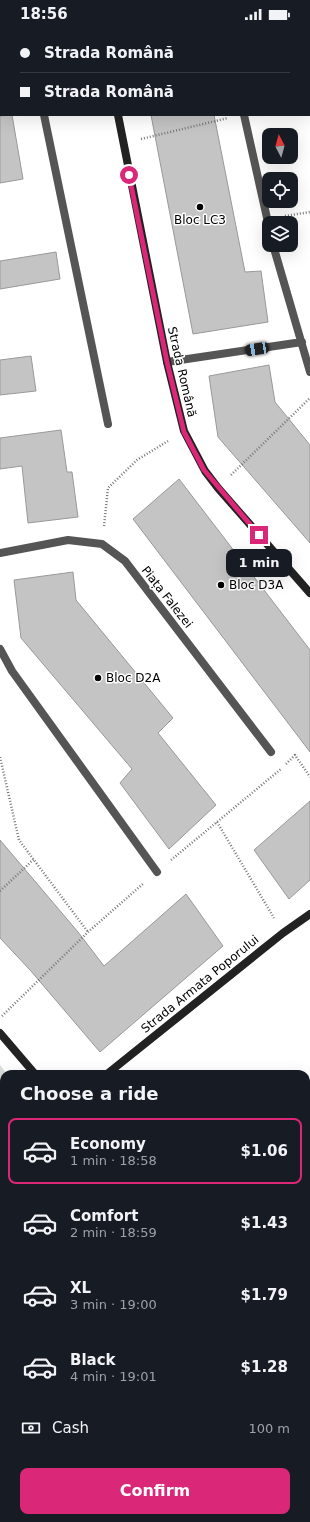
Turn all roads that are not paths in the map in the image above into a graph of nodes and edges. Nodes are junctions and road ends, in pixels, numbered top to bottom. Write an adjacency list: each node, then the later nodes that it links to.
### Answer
1 (44, 116): 9 (street)
2 (118, 116): 7 (street, Strada Română)
3 (244, 116): 4 (street)
4 (267, 216)
5 (275, 252): 6 (street)
6 (302, 342): 7 (street); 8 (street)
7 (167, 362): 11 (street, Strada Română)
8 (310, 372)
9 (108, 424)
10 (0, 553): 13 (street, Piața Falezei)
11 (310, 593)
12 (0, 649): 14 (street)
13 (271, 752)
14 (157, 872)
15 (310, 914): 18 (street, Strada Armata Poporului)
16 (0, 1033): 17 (street)
17 (32, 1070)
18 (112, 1070)

